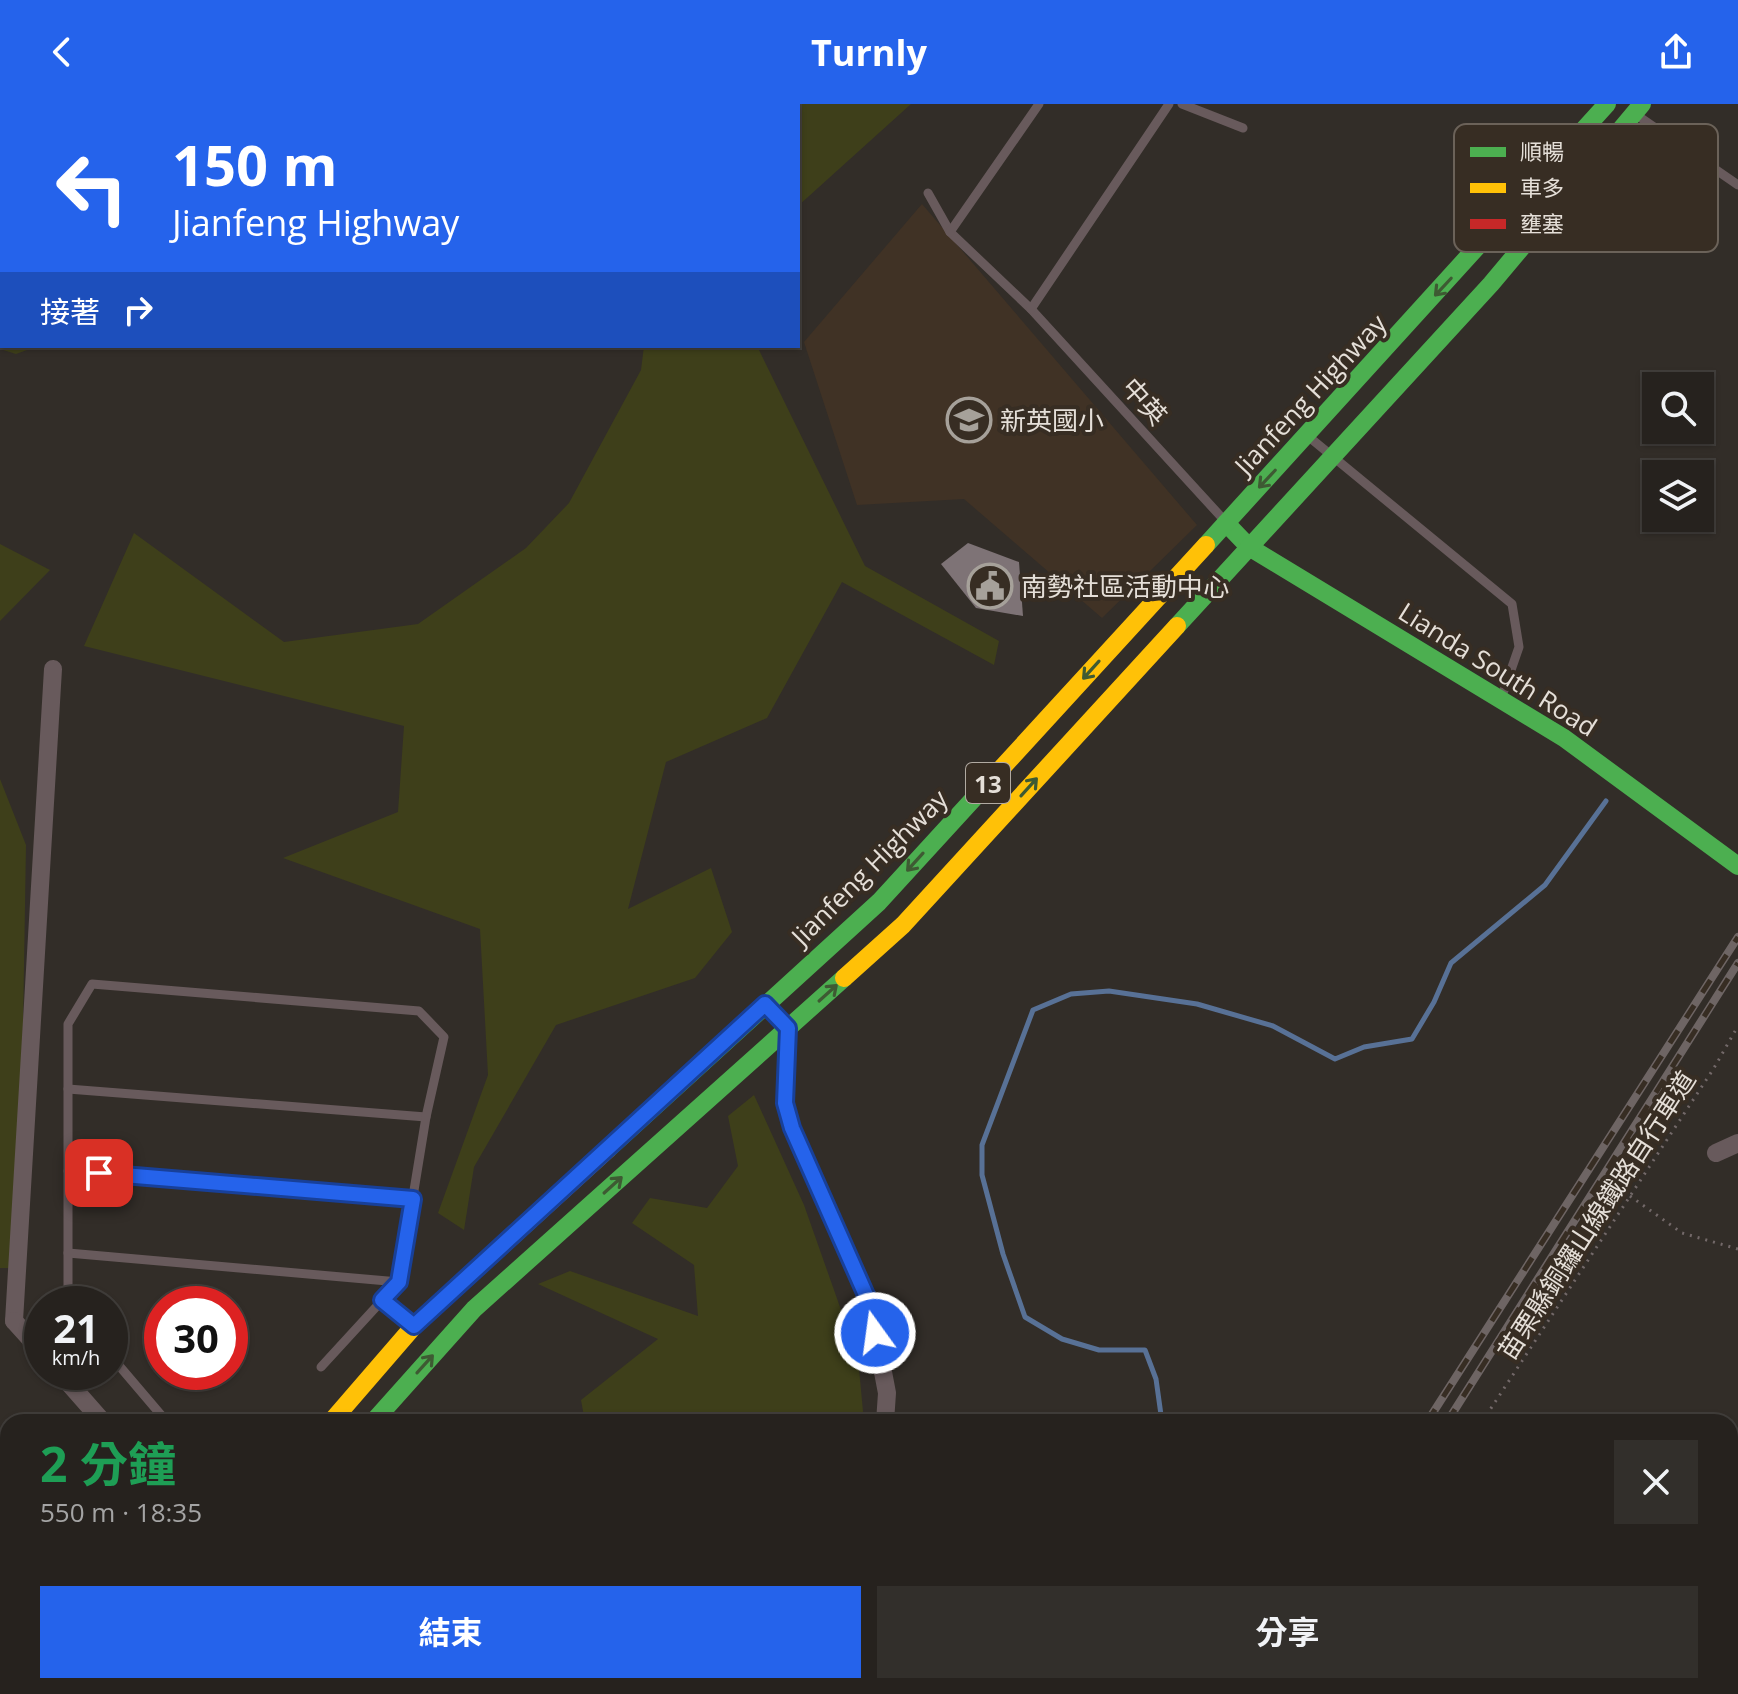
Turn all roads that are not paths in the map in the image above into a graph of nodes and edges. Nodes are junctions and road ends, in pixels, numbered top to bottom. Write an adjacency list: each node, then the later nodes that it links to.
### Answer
1 (1039, 104): 12 (lane)
2 (1169, 104): 15 (lane)
3 (1182, 104): 8 (lane)
4 (1607, 104): 6 (main road, Jianfeng Highway / 13, one-way to 6)
5 (1634, 109): 7 (lane)
6 (1589, 124)
7 (1655, 124)
8 (1243, 128)
9 (1718, 170): 10 (lane)
10 (1738, 185)
11 (928, 193): 12 (lane, 中英)
12 (950, 232): 15 (lane, 中英)
13 (1473, 252): 16 (main road, Jianfeng Highway / 13, one-way to 16)
14 (1517, 252): 17 (main road, 13)
15 (1031, 309): 18 (lane, 中英)
16 (1307, 435): 17 (lane); 18 (main road, Jianfeng Highway / 13, one-way to 18)
17 (1334, 455): 19 (main road, 13); 21 (lane)
18 (1226, 523): 19 (main road, Lianda South Road); 23 (main road, Jianfeng Highway / 13, one-way to 23)
19 (1249, 547): 21 (main road, Lianda South Road); 24 (main road, 13, one-way to 19)
20 (53, 669): 35 (street)
21 (1501, 700): 22 (main road, Lianda South Road)
22 (1738, 866)
23 (765, 1004): 24 (street); 36 (main road, Jianfeng Highway / 13)
24 (788, 1028): 45 (main road, 13, one-way to 24); 46 (street)
25 (68, 1089): 26 (lane); 26 (lane); 29 (lane)
26 (426, 1117): 30 (lane)
27 (1738, 1143): 28 (street)
28 (1716, 1153)
29 (68, 1171): 30 (lane); 31 (lane)
30 (413, 1199): 32 (lane)
31 (68, 1253): 32 (lane); 33 (lane)
32 (399, 1282): 34 (lane)
33 (68, 1286)
34 (382, 1300): 36 (lane); 39 (lane)
35 (14, 1321): 37 (street); 38 (street)
36 (414, 1326): 44 (main road, Jianfeng Highway / 13)
37 (24, 1332)
38 (0, 1335)
39 (321, 1367)
40 (128, 1376): 43 (lane)
41 (75, 1390): 42 (street)
42 (96, 1414)
43 (160, 1414)
44 (338, 1414)
45 (380, 1414)
46 (886, 1414)

